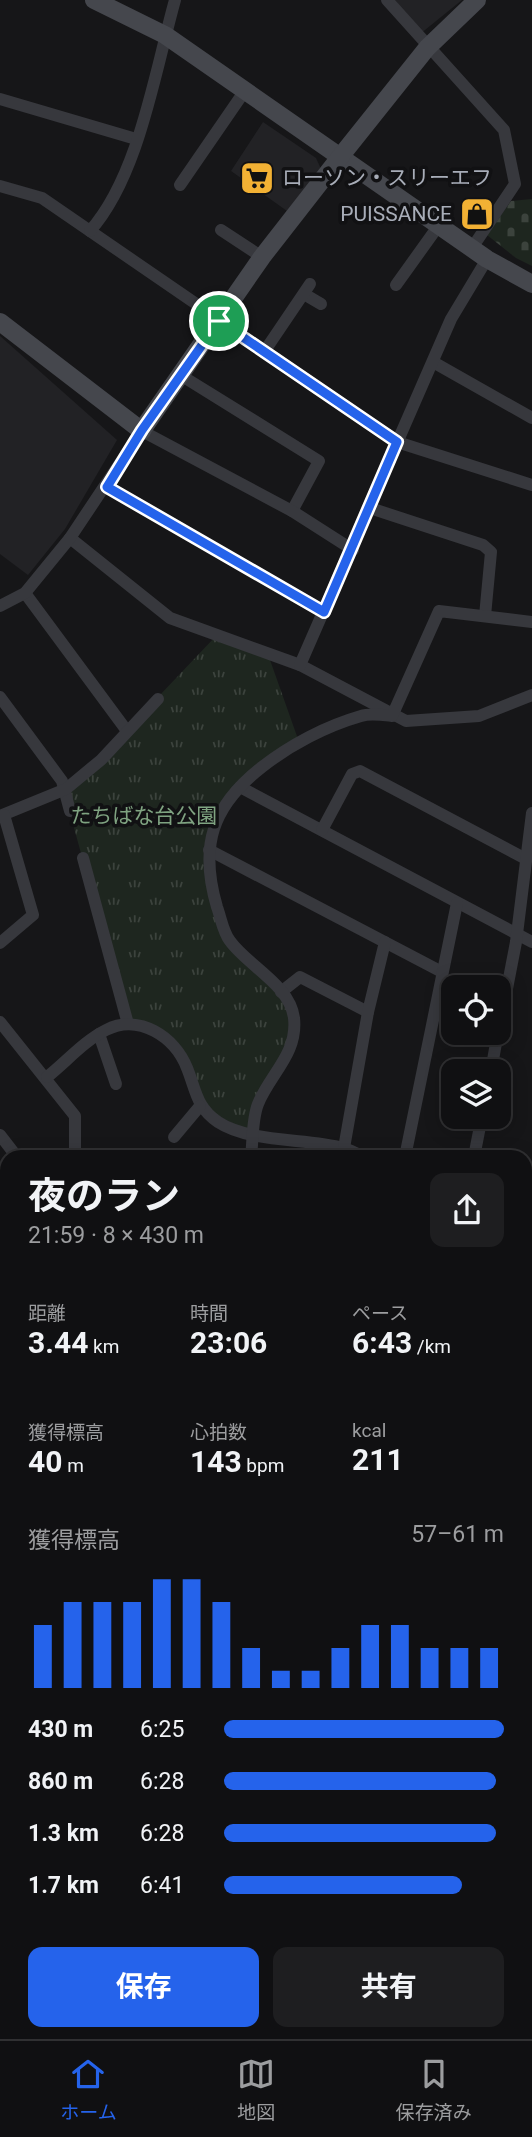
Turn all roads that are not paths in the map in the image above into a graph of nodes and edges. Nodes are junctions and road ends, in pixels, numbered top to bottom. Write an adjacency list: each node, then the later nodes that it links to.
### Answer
1 (94, 0): 5 (street)
2 (175, 0): 5 (street)
3 (387, 0): 6 (street)
4 (477, 0): 6 (street)
5 (166, 35): 7 (street); 9 (street)
6 (427, 48): 10 (street); 16 (street)
7 (244, 92): 10 (street); 11 (street)
8 (0, 99): 9 (street)
9 (136, 139): 15 (street)
10 (340, 157): 13 (street); 17 (street)
11 (180, 185)
12 (0, 186): 15 (street)
13 (439, 225): 16 (street); 19 (street)
14 (221, 230): 17 (street)
15 (90, 231): 21 (street)
16 (480, 253): 18 (street); 24 (street)
17 (262, 257): 21 (street)
18 (532, 284)
19 (396, 285)
20 (321, 304): 23 (street)
21 (219, 321): 23 (street); 25 (street)
22 (0, 322): 27 (street)
23 (264, 352): 28 (street)
24 (433, 362): 26 (street); 28 (street)
25 (182, 376): 27 (street); 32 (street)
26 (532, 418)
27 (142, 430): 30 (street); 32 (street)
28 (397, 442): 29 (street); 31 (street)
29 (532, 485)
30 (107, 487): 33 (street); 37 (street)
31 (370, 509): 34 (street); 38 (street)
32 (292, 511): 34 (street)
33 (70, 538): 35 (street); 40 (street)
34 (353, 550): 37 (street)
35 (25, 593): 36 (street); 45 (street)
36 (0, 606)
37 (324, 612): 40 (street)
38 (485, 616): 39 (street); 44 (street)
39 (532, 622)
40 (300, 665): 44 (street)
41 (532, 695): 44 (street)
42 (0, 697): 47 (street)
43 (158, 699): 45 (street)
44 (392, 716): 46 (street)
45 (127, 731): 47 (street)
46 (240, 787): 51 (street); 52 (street)
47 (66, 789): 48 (street); 50 (street)
48 (70, 811)
49 (532, 813): 54 (street)
50 (2, 816): 59 (street)
51 (322, 830): 54 (street); 55 (street)
52 (209, 850): 57 (street); 62 (street)
53 (83, 858): 65 (street)
54 (526, 859): 56 (street)
55 (457, 903): 56 (street); 60 (street)
56 (517, 933): 58 (street); 61 (street)
57 (385, 942): 60 (street); 63 (street)
58 (532, 942)
59 (0, 943)
60 (442, 972): 79 (street)
61 (509, 975)
62 (281, 992): 63 (street); 71 (street)
63 (368, 1012): 74 (street)
64 (0, 1022): 67 (street)
65 (128, 1024): 66 (street); 69 (street)
66 (99, 1034): 67 (street); 68 (street)
67 (47, 1077): 76 (street)
68 (117, 1077)
69 (200, 1106): 71 (street); 73 (street)
70 (479, 1129): 80 (street)
71 (254, 1134): 74 (street); 77 (street)
72 (0, 1135): 75 (street)
73 (174, 1137)
74 (344, 1148): 78 (street)
75 (12, 1150)
76 (75, 1150)
77 (252, 1150)
78 (349, 1150)
79 (406, 1150)
80 (475, 1150)

